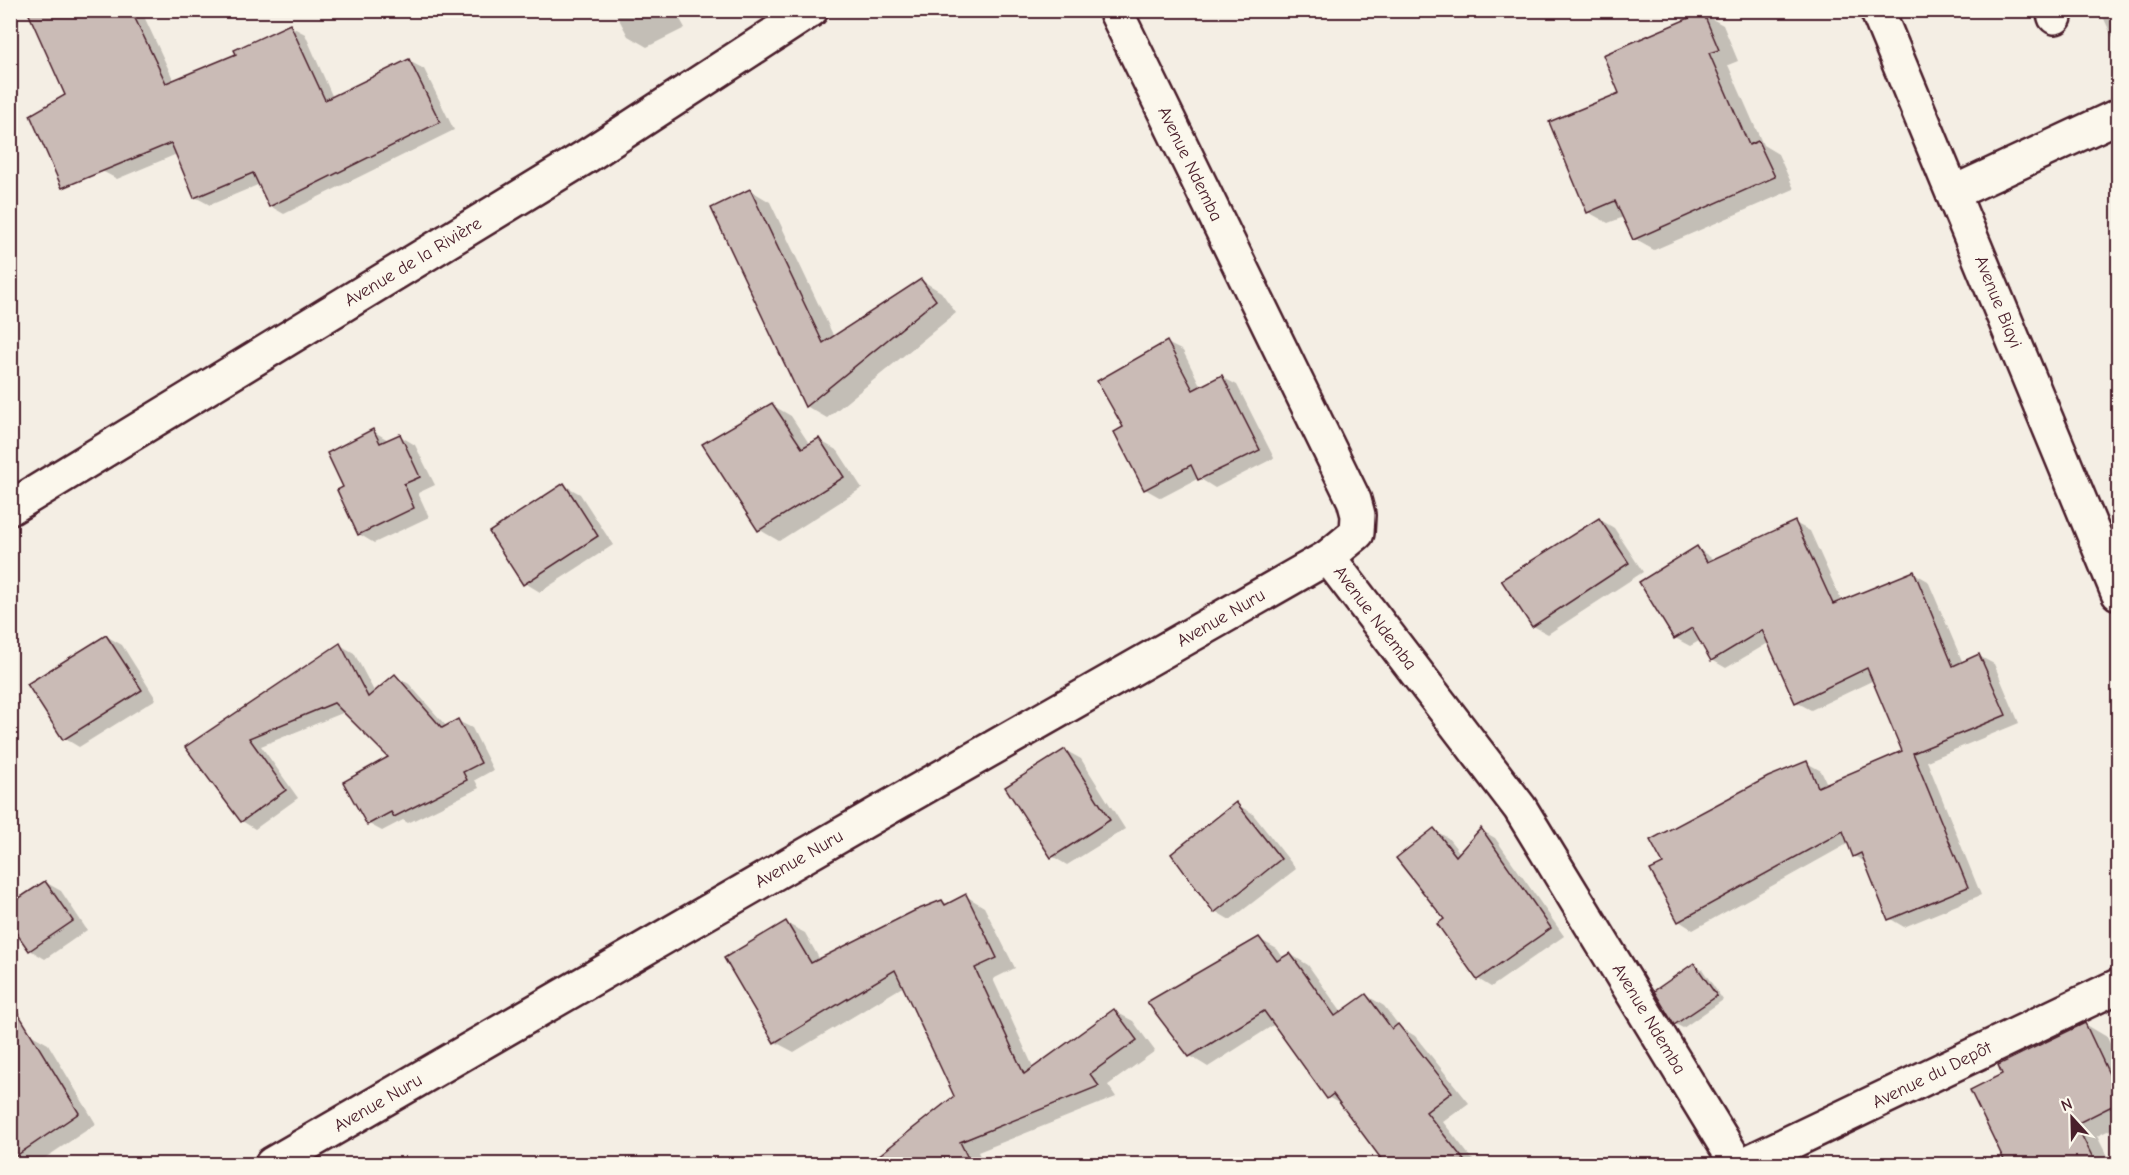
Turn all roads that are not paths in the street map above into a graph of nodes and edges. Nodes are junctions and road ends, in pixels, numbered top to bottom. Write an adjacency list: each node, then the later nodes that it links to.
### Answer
1 (811, 10): 6 (street, Avenue de la Rivière)
2 (1115, 10): 7 (street, Avenue Ndemba)
3 (1877, 10): 5 (street, Avenue Biayi)
4 (2118, 116): 5 (street)
5 (1953, 193): 8 (street, Avenue Biayi)
6 (10, 508)
7 (1328, 557): 10 (street, Avenue Nuru); 11 (street, Avenue Ndemba)
8 (2118, 593)
9 (2118, 986): 12 (street, Avenue du Depôt)
10 (272, 1164)
11 (1737, 1164)
12 (1745, 1164)

